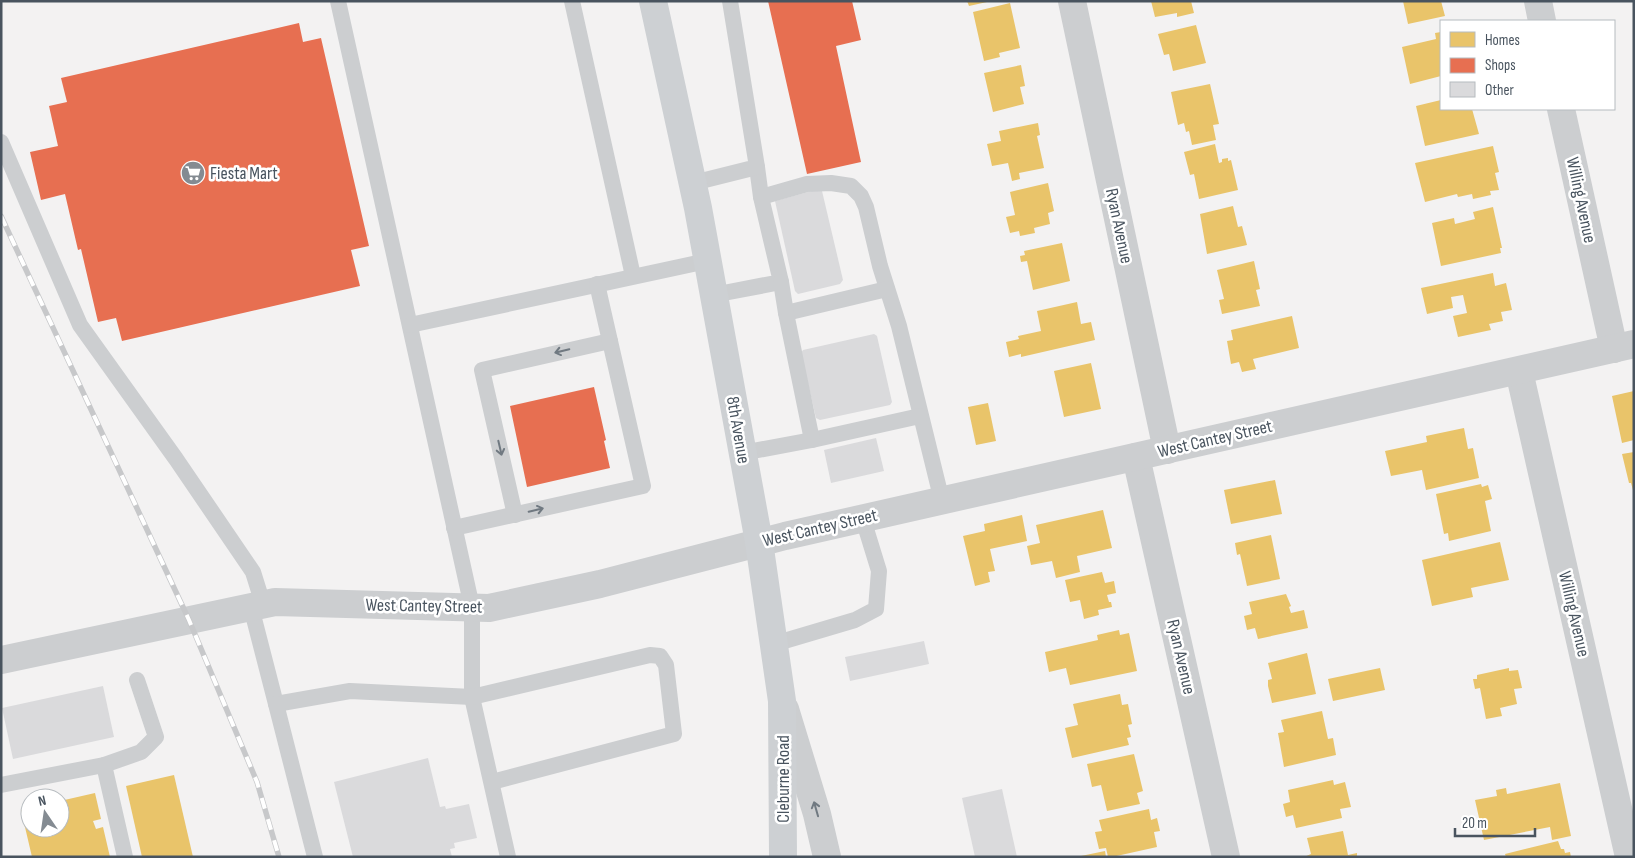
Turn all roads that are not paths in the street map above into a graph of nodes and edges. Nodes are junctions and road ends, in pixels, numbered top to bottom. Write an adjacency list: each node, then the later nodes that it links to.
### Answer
1 (338, 1): 20 (lane)
2 (572, 1): 14 (lane)
3 (653, 1): 11 (main road, 8th Avenue)
4 (730, 1): 10 (lane)
5 (1072, 1): 26 (street, Ryan Avenue)
6 (1538, 1): 7 (street)
7 (1542, 20)
8 (1561, 110): 22 (street, Willing Avenue)
9 (1, 142): 34 (lane)
10 (757, 167): 11 (lane); 12 (lane)
11 (693, 183): 13 (main road, 8th Avenue)
12 (762, 196): 15 (lane); 17 (lane)
13 (707, 261): 14 (lane); 18 (main road, 8th Avenue)
14 (633, 276): 16 (lane)
15 (781, 282): 18 (lane); 19 (lane)
16 (597, 284): 20 (lane); 21 (lane)
17 (888, 289): 19 (lane); 24 (lane)
18 (713, 295): 27 (main road, 8th Avenue)
19 (786, 313): 25 (lane)
20 (410, 324): 32 (lane)
21 (610, 341): 30 (lane, one-way to 21); 30 (lane, one-way to 30)
22 (1624, 347): 23 (street, West Cantey Street)
23 (1519, 371): 26 (street, West Cantey Street); 51 (street, Willing Avenue)
24 (920, 416): 25 (lane); 29 (lane)
25 (812, 440): 27 (lane)
26 (1167, 450): 28 (street, West Cantey Street)
27 (742, 453): 33 (main road, 8th Avenue)
28 (1136, 457): 29 (street, West Cantey Street); 50 (street, Ryan Avenue)
29 (942, 501): 31 (street, West Cantey Street)
30 (515, 515): 32 (lane)
31 (863, 519): 33 (street, West Cantey Street); 36 (lane)
32 (454, 528): 35 (lane)
33 (759, 542): 35 (street, West Cantey Street); 36 (main road, 8th Avenue)
34 (257, 606): 35 (street, West Cantey Street); 37 (street, West Cantey Street); 41 (lane)
35 (472, 607): 39 (lane)
36 (774, 644): 40 (main road, 8th Avenue)
37 (1, 660)
38 (138, 680): 42 (lane)
39 (472, 697): 41 (lane); 43 (lane); 43 (lane)
40 (782, 701): 48 (main road, Cleburne Road); 49 (street, 8th Avenue, one-way to 40)
41 (276, 704): 46 (lane)
42 (104, 765): 44 (lane); 45 (lane)
43 (492, 782): 47 (lane)
44 (1, 785)
45 (126, 857)
46 (315, 857)
47 (508, 857)
48 (783, 857)
49 (827, 857)
50 (1226, 857)
51 (1629, 857)

